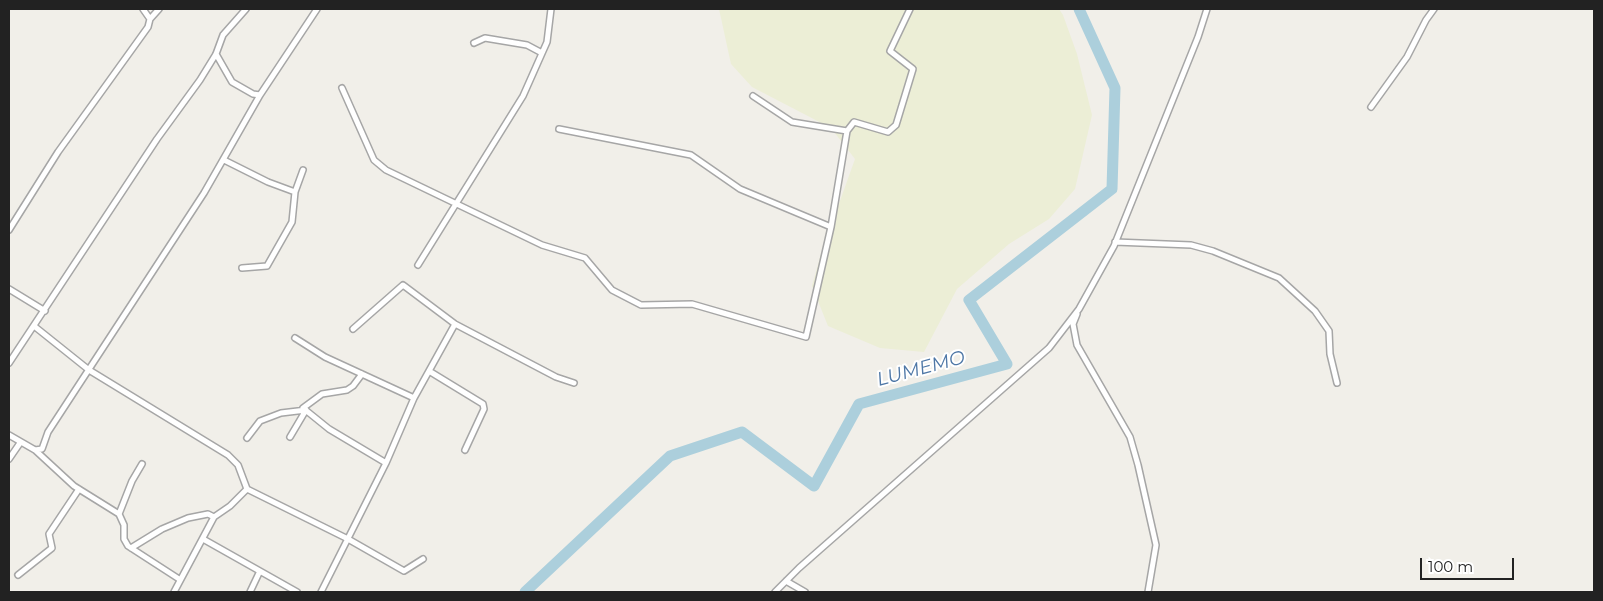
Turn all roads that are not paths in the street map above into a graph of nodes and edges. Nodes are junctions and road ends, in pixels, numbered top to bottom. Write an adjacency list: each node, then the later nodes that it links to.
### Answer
1 (143, 9): 9 (street)
2 (159, 9): 9 (street)
3 (246, 9): 12 (street)
4 (317, 9): 14 (street)
5 (551, 9): 11 (street)
6 (910, 9): 18 (street)
7 (1207, 9): 25 (street)
8 (1434, 9): 16 (street)
9 (150, 19): 24 (street)
10 (474, 43): 11 (street)
11 (542, 53): 22 (street)
12 (216, 54): 14 (street); 30 (street)
13 (342, 88): 22 (street)
14 (260, 95): 19 (street)
15 (753, 96): 18 (street)
16 (1370, 107)
17 (559, 129): 23 (street)
18 (847, 130): 23 (street)
19 (224, 160): 21 (street); 36 (street)
20 (303, 170): 21 (street)
21 (294, 192): 27 (street)
22 (455, 203): 23 (street); 26 (street)
23 (831, 228)
24 (9, 230)
25 (1115, 242): 29 (street); 40 (street)
26 (418, 265)
27 (242, 268)
28 (9, 289): 30 (street)
29 (1079, 309): 63 (street); 70 (street)
30 (45, 311): 32 (street)
31 (456, 324): 33 (street); 37 (street); 39 (street)
32 (34, 326): 35 (street); 36 (street)
33 (353, 328)
34 (294, 338): 38 (street)
35 (9, 363)
36 (89, 370): 47 (street); 53 (street)
37 (430, 371): 41 (street); 48 (street)
38 (362, 374): 41 (street); 42 (street)
39 (574, 383)
40 (1338, 383)
41 (414, 398): 50 (street)
42 (306, 410): 44 (street); 45 (street); 50 (street)
43 (9, 435): 46 (street)
44 (290, 437)
45 (247, 438)
46 (20, 443): 47 (street); 49 (street)
47 (35, 450): 52 (street)
48 (465, 450)
49 (9, 459)
50 (386, 462): 57 (street)
51 (142, 464): 54 (street)
52 (79, 488): 54 (street); 61 (street)
53 (247, 489): 55 (street); 57 (street)
54 (119, 514): 58 (street)
55 (214, 517): 56 (street); 58 (street)
56 (203, 539): 60 (street); 62 (street)
57 (348, 539): 59 (street); 67 (street)
58 (131, 548): 62 (street)
59 (422, 559)
60 (259, 573): 65 (street); 66 (street)
61 (18, 574)
62 (179, 579): 64 (street)
63 (786, 581): 68 (street); 69 (street)
64 (174, 592)
65 (250, 592)
66 (296, 592)
67 (321, 592)
68 (775, 592)
69 (805, 592)
70 (1148, 592)

